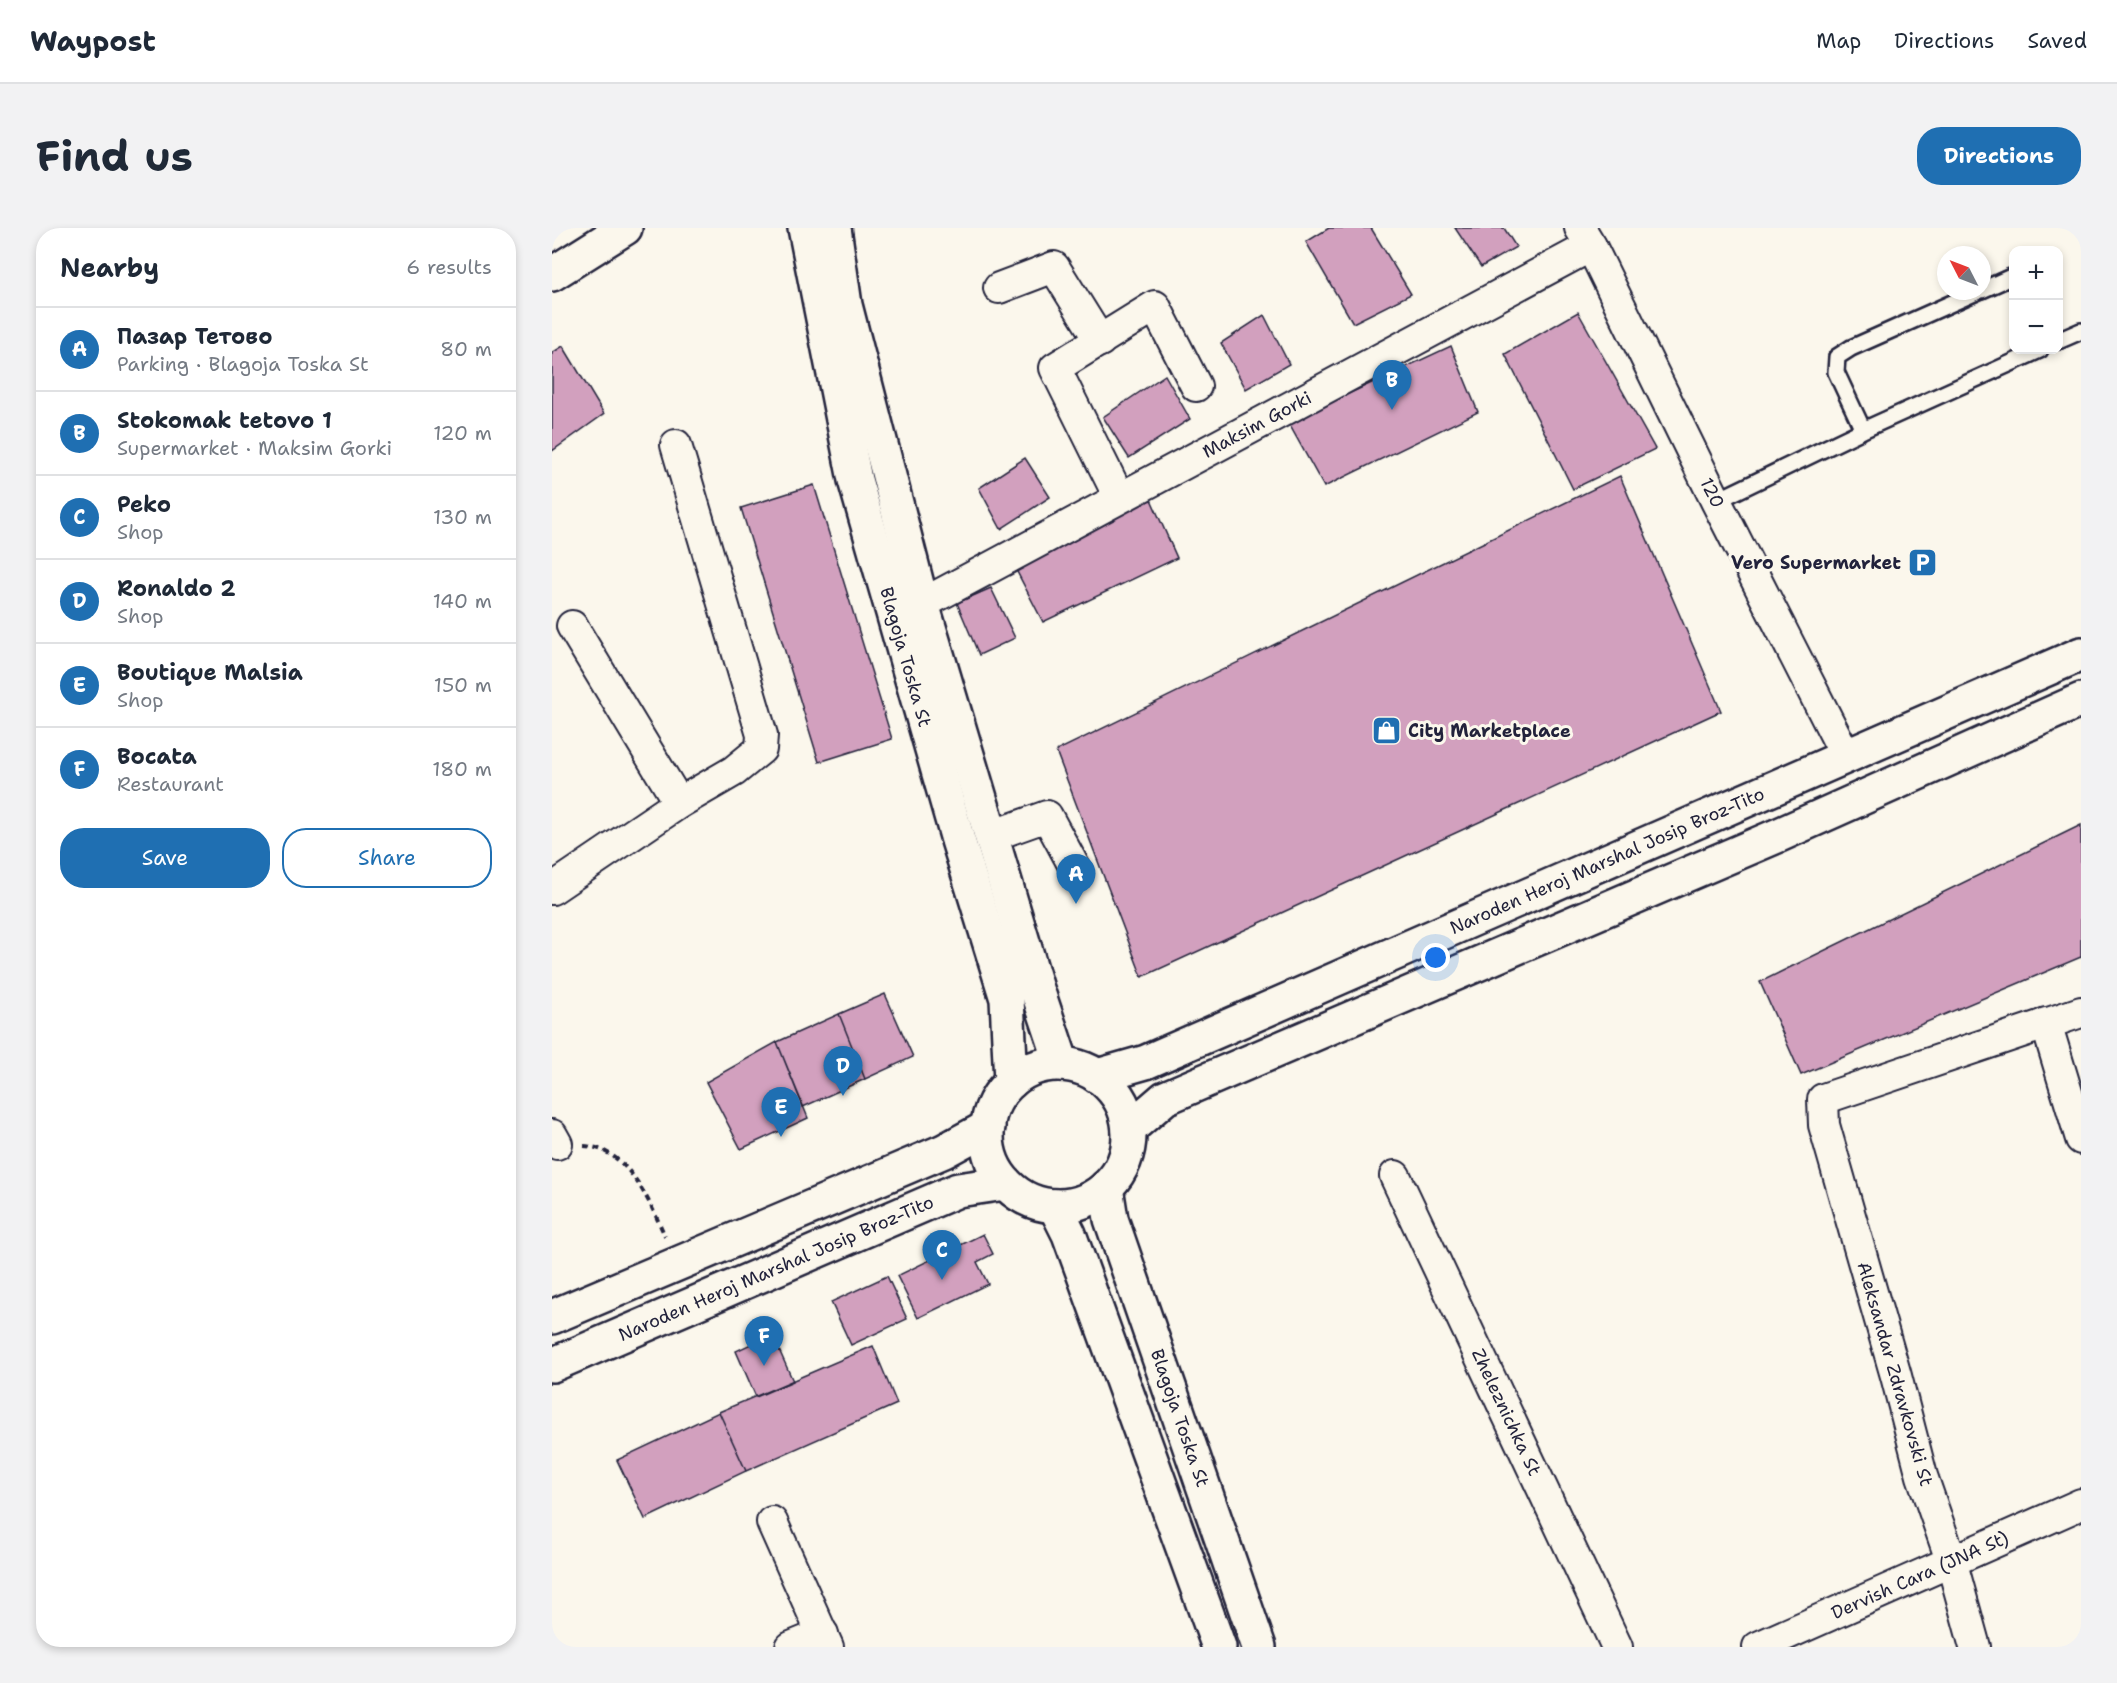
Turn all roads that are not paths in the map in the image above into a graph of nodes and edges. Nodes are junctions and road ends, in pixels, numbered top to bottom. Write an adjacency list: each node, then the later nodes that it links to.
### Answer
1 (625, 228): 5 (main road)
2 (805, 228): 32 (main road, Blagoja Toska St)
3 (834, 228): 19 (main road, Blagoja Toska St)
4 (1586, 237): 17 (street, Maksim Gorki); 18 (street, 120)
5 (552, 274)
6 (2009, 278): 7 (lane)
7 (1991, 285)
8 (999, 288): 12 (street)
9 (1958, 300): 15 (lane)
10 (2081, 331): 11 (lane)
11 (2063, 339)
12 (1100, 341): 14 (street); 17 (street)
13 (2031, 354): 15 (lane)
14 (1196, 386)
15 (1863, 430): 18 (lane)
16 (676, 445): 24 (street)
17 (1119, 497): 19 (street, Maksim Gorki)
18 (1716, 501): 23 (street, 120)
19 (922, 604): 25 (main road, Blagoja Toska St)
20 (572, 626): 24 (street)
21 (2081, 654): 23 (main road, Naroden Heroj Marshal Josip Broz-Tito)
22 (2081, 700): 34 (main road)
23 (1846, 756): 31 (main road, Naroden Heroj Marshal Josip Broz-Tito)
24 (679, 803): 27 (street)
25 (992, 836): 26 (street); 30 (main road, Blagoja Toska St)
26 (1075, 868)
27 (552, 889)
28 (2081, 1012): 29 (street)
29 (2046, 1023): 35 (street); 44 (street, Aleksandar Zdravkovski St)
30 (1062, 1064): 31 (main road); 32 (main road)
31 (1097, 1076): 34 (main road)
32 (1011, 1082): 33 (main road)
33 (988, 1128): 37 (main road); 40 (main road)
34 (1129, 1129): 38 (main road)
35 (2081, 1139)
36 (1395, 1176): 49 (street, Zheleznichka St)
37 (1005, 1183): 39 (main road); 41 (main road, Naroden Heroj Marshal Josip Broz-Tito)
38 (1106, 1187): 39 (main road); 48 (main road, Blagoja Toska St)
39 (1055, 1206): 47 (main road)
40 (552, 1317)
41 (552, 1365)
42 (2081, 1504): 44 (street, Dervish Cara (JNA St))
43 (772, 1522): 45 (street)
44 (1951, 1560): 50 (street, Dervish Cara (JNA St)); 51 (street, Aleksandar Zdravkovski St)
45 (825, 1641): 46 (street)
46 (791, 1647)
47 (1220, 1647)
48 (1260, 1647)
49 (1617, 1647)
50 (1758, 1647)
51 (1975, 1647)

